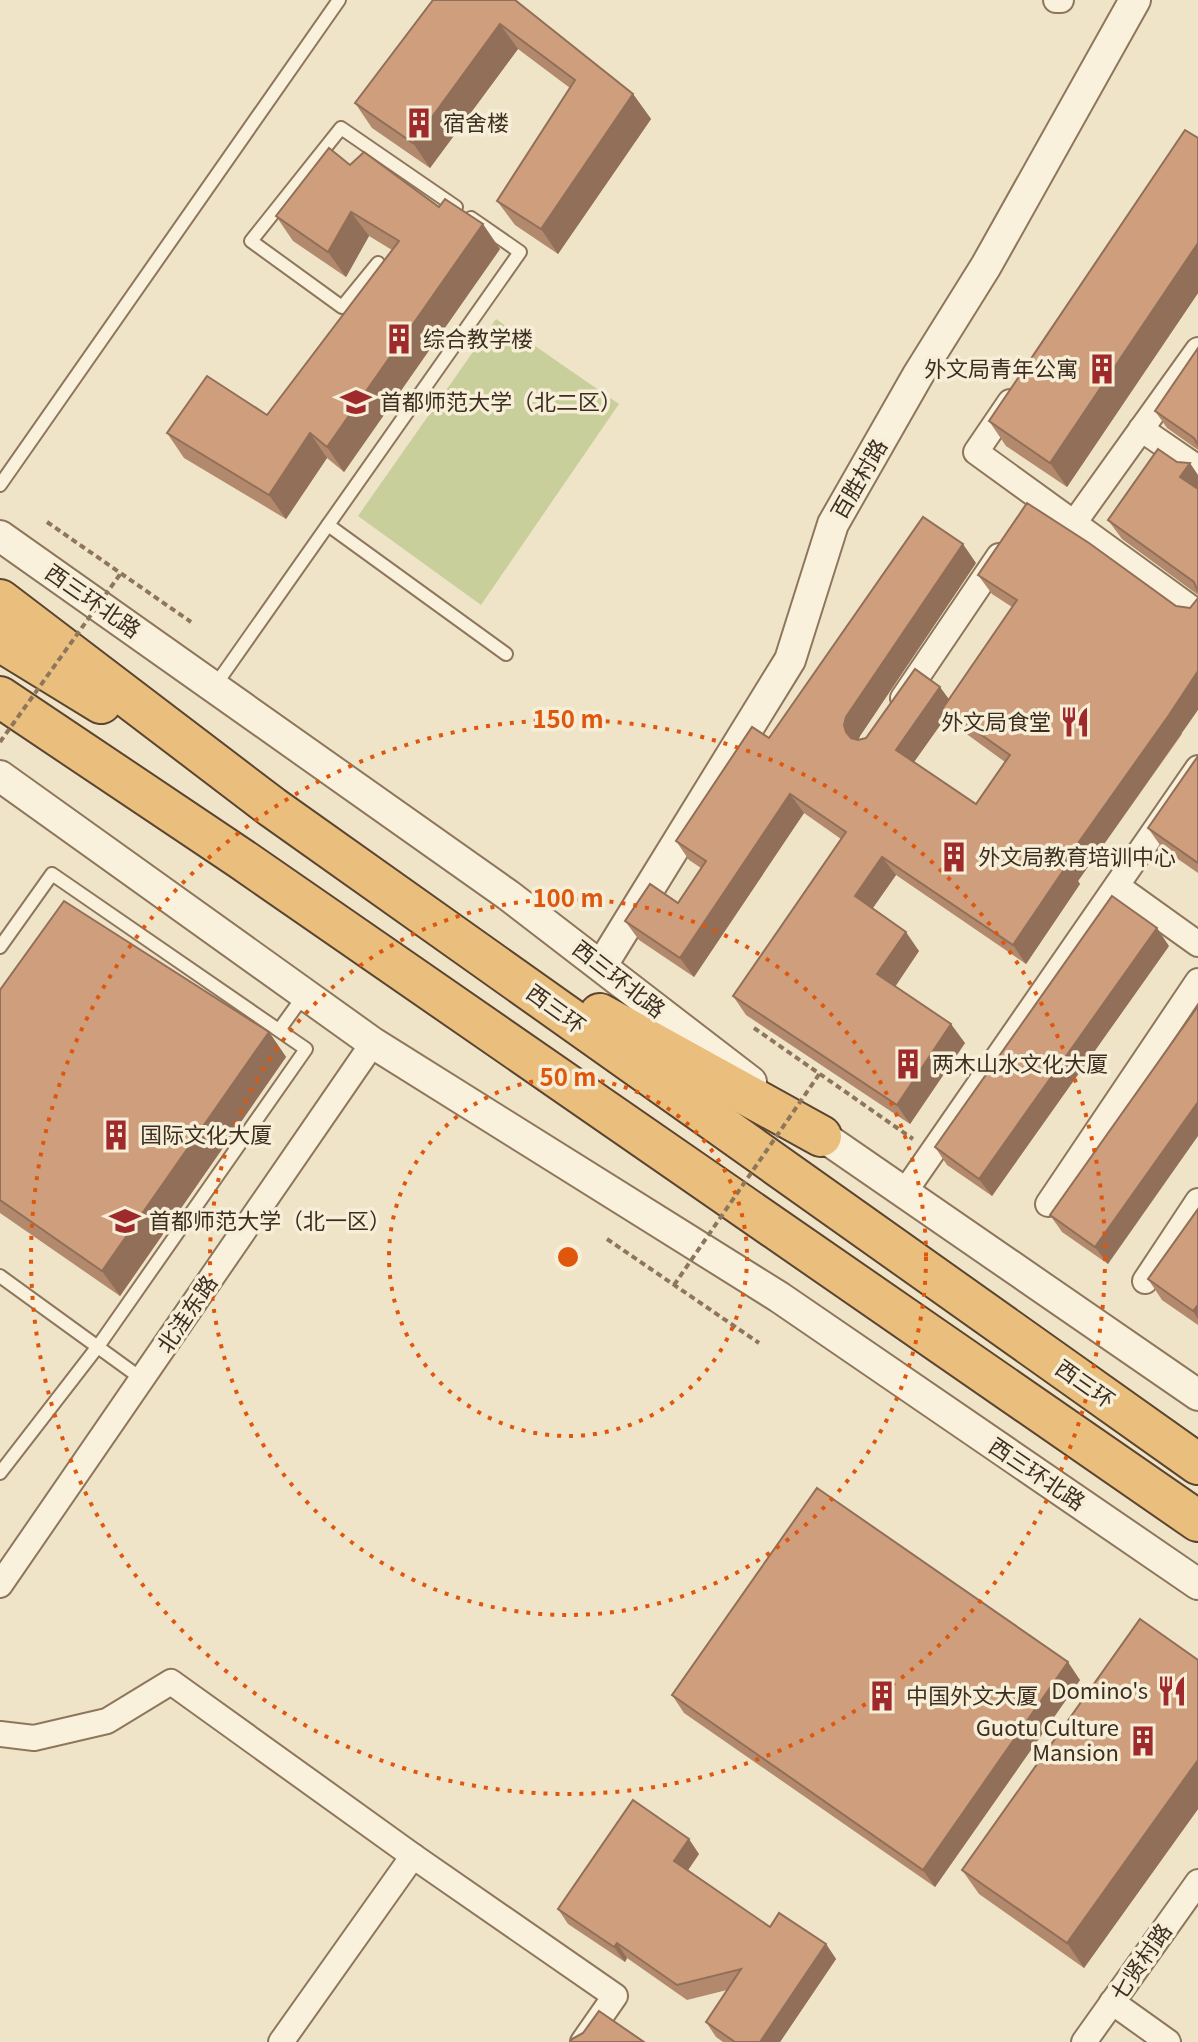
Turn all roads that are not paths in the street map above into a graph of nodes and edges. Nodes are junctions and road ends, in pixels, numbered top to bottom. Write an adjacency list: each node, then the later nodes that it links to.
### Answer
1 (339, 0): 8 (lane)
2 (1135, 0): 28 (street, 百胜村路)
3 (378, 263): 10 (lane)
4 (1198, 350): 6 (street)
5 (1019, 388): 9 (street)
6 (1141, 429): 7 (street); 9 (street)
7 (1198, 468)
8 (0, 485)
9 (1074, 523): 14 (street)
10 (328, 525): 16 (lane); 17 (lane)
11 (0, 536): 17 (street, 西三环北路)
12 (1012, 536): 19 (street)
13 (0, 600): 22 (highway, 西三环)
14 (1198, 613)
15 (2, 650): 22 (highway); 23 (highway)
16 (506, 654)
17 (214, 687): 28 (street, 西三环北路)
18 (0, 697): 23 (highway)
19 (890, 718)
20 (1198, 768): 24 (street)
21 (0, 776): 30 (street, 西三环北路)
22 (272, 807): 25 (highway, 西三环)
23 (240, 858): 44 (highway)
24 (1117, 886): 26 (street); 34 (street)
25 (436, 923): 33 (highway); 42 (highway, 西三环)
26 (1198, 944)
27 (0, 947): 31 (lane)
28 (602, 965): 33 (street, 西三环北路)
29 (1198, 981): 36 (street)
30 (305, 994): 31 (lane); 32 (street, 西三环北路)
31 (279, 1030): 39 (lane)
32 (373, 1043): 40 (street, 北洼东路); 45 (street, 西三环北路)
33 (821, 1136): 34 (street, 西三环北路)
34 (904, 1193): 41 (street, 西三环北路)
35 (1198, 1201): 38 (street)
36 (1048, 1204)
37 (0, 1276): 39 (lane)
38 (1145, 1281)
39 (99, 1345): 40 (lane); 43 (lane)
40 (142, 1379): 46 (street, 北洼东路)
41 (1198, 1395)
42 (1198, 1464)
43 (0, 1473)
44 (1198, 1521)
45 (1198, 1584)
46 (0, 1585)
47 (0, 1734): 48 (street)
48 (413, 1856): 51 (street); 52 (street)
49 (1198, 1882): 50 (street, 七贤村路)
50 (1112, 2002): 53 (street, 七贤村路); 54 (street)
51 (281, 2042)
52 (583, 2042)
53 (1084, 2042)
54 (1168, 2042)

